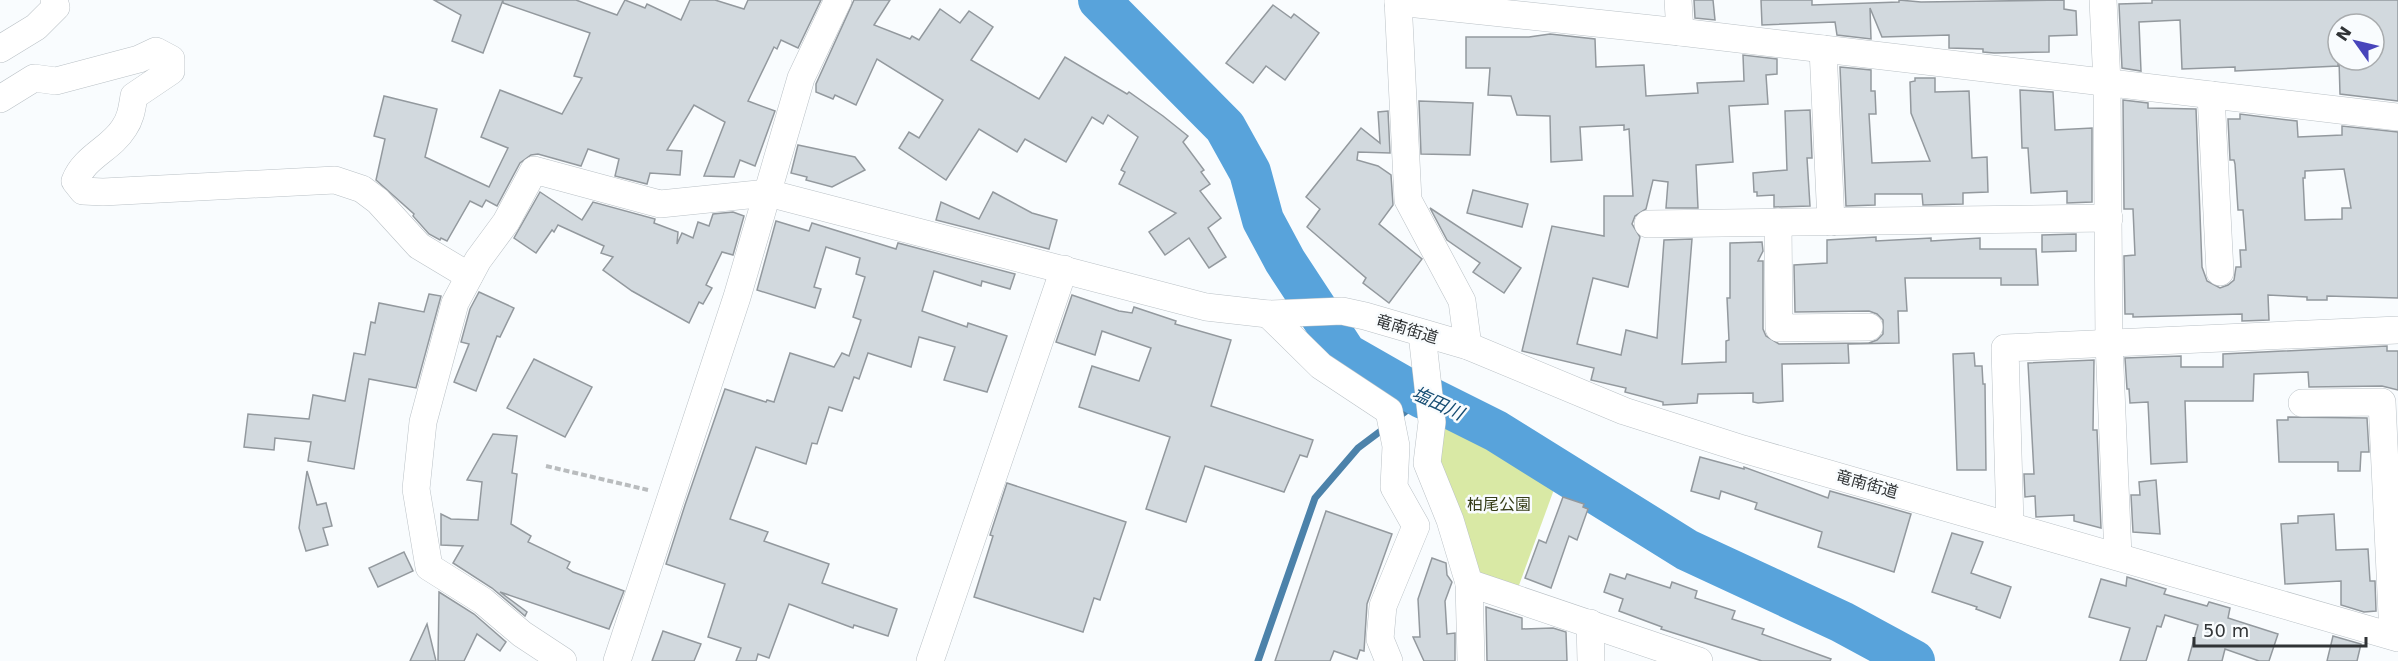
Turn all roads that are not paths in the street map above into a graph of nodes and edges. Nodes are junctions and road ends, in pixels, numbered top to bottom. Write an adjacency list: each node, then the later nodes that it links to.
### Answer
1 (54, 0): 8 (street)
2 (838, 0): 13 (street)
3 (1678, 0): 6 (street)
4 (2103, 0): 9 (street)
5 (1398, 1): 6 (street); 26 (street)
6 (1680, 32): 7 (street)
7 (1823, 49): 9 (street); 16 (street)
8 (0, 50)
9 (2107, 83): 10 (street); 14 (street)
10 (2211, 95): 12 (street); 19 (street)
11 (0, 99): 20 (street)
12 (2398, 117)
13 (768, 194): 18 (street, 竜南街道); 20 (street, 竜南街道); 34 (street)
14 (2109, 218): 16 (street); 25 (street)
15 (1778, 222): 16 (street); 17 (street); 22 (street)
16 (1831, 222)
17 (1648, 224)
18 (1064, 269): 21 (street, 竜南街道); 35 (street)
19 (2220, 272)
20 (469, 276): 33 (street)
21 (1277, 314): 24 (street, 竜南街道); 36 (street)
22 (1869, 327)
23 (2398, 330): 25 (street)
24 (1422, 334): 26 (street, 竜南街道); 30 (street)
25 (2109, 343): 28 (street); 29 (street)
26 (1468, 346): 28 (street, 竜南街道)
27 (2302, 403): 32 (street)
28 (2010, 524): 29 (street, 竜南街道)
29 (2118, 556): 32 (street, 竜南街道)
30 (1469, 583): 31 (street); 37 (street)
31 (1590, 623): 38 (street); 39 (street)
32 (2395, 637)
33 (563, 661)
34 (616, 661)
35 (930, 661)
36 (1389, 661)
37 (1472, 661)
38 (1591, 661)
39 (1699, 661)

